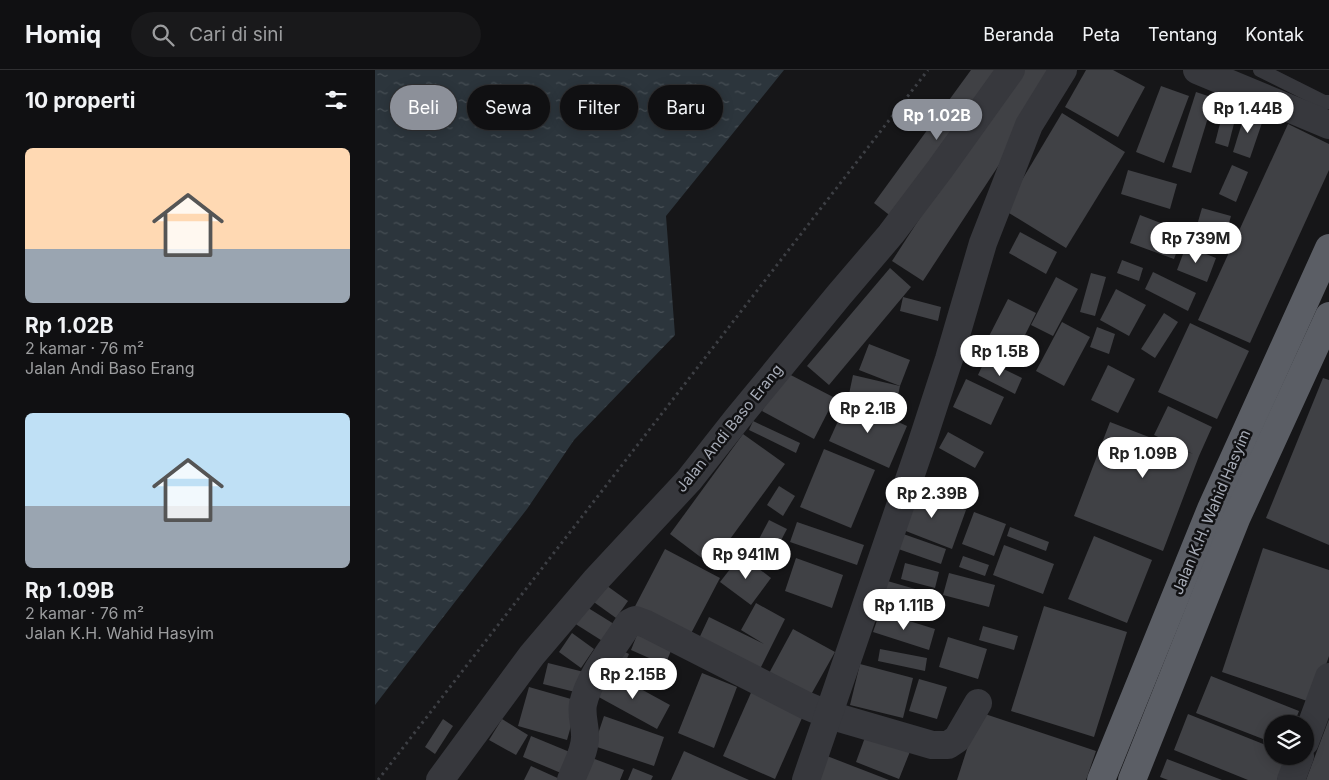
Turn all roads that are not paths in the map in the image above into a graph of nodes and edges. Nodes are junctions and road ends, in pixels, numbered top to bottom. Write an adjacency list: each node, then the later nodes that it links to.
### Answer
1 (1011, 70): 14 (street, Jalan Andi Baso Erang)
2 (1063, 70): 11 (street)
3 (1197, 70): 6 (street)
4 (1260, 70): 5 (lane)
5 (1329, 102)
6 (1329, 125)
7 (1329, 248): 17 (highway, Jalan K.H. Wahid Hasyim)
8 (1329, 316): 18 (highway, Jalan K.H. Wahid Hasyim)
9 (1329, 677): 12 (street)
10 (977, 703): 11 (street)
11 (829, 715): 15 (street); 16 (street)
12 (1314, 718)
13 (1297, 765): 19 (street)
14 (441, 780)
15 (571, 780)
16 (806, 780)
17 (1101, 780)
18 (1132, 780)
19 (1291, 780)

